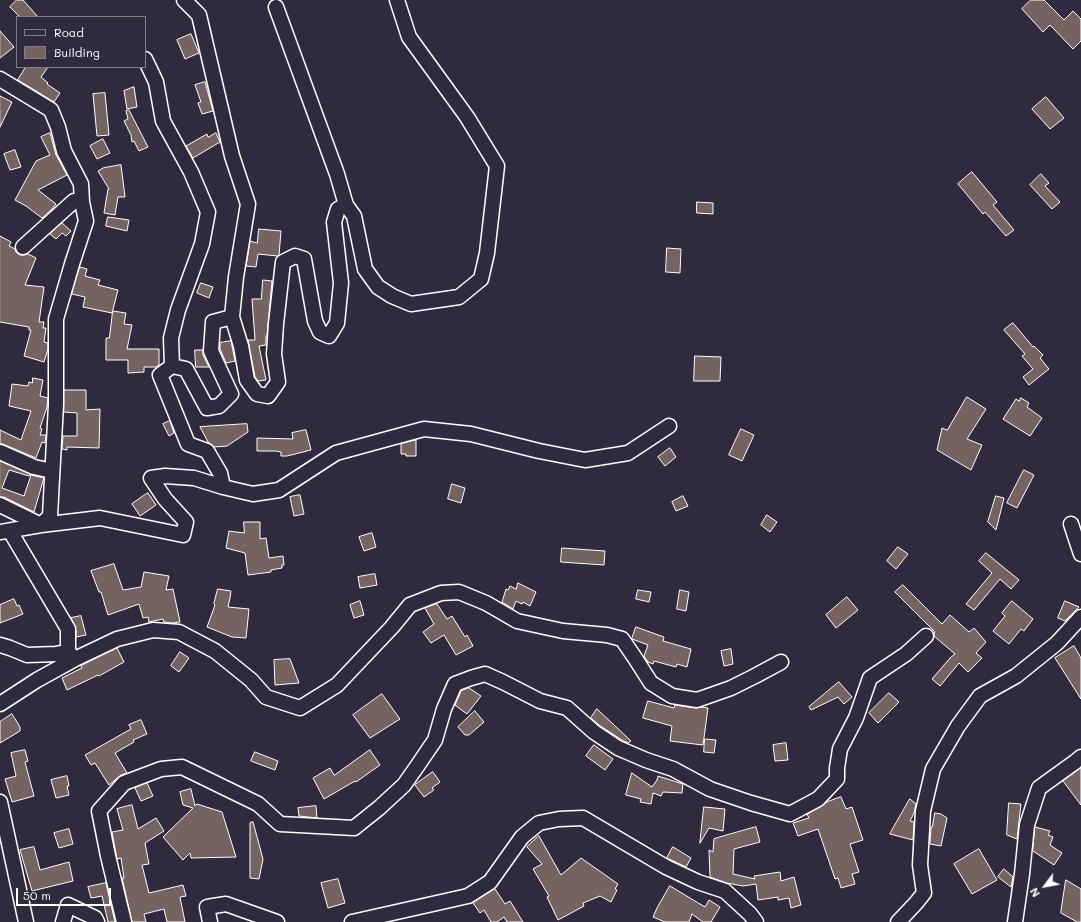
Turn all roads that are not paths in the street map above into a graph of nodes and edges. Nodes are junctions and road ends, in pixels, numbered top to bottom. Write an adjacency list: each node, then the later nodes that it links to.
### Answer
1 (184, 0): 9 (street)
2 (397, 0): 7 (street)
3 (276, 7): 7 (street)
4 (146, 61): 10 (street)
5 (0, 79): 6 (street)
6 (82, 202): 8 (street); 13 (street)
7 (346, 205): 9 (street)
8 (23, 247)
9 (232, 316): 10 (street)
10 (172, 366): 14 (street)
11 (669, 426): 14 (street)
12 (0, 452): 13 (street)
13 (52, 471): 17 (street)
14 (222, 487): 17 (street)
15 (0, 505): 17 (street)
16 (1072, 524): 19 (street)
17 (40, 526): 18 (street)
18 (5, 532): 23 (street)
19 (1081, 554)
20 (1081, 617): 36 (street)
21 (926, 636): 31 (street)
22 (0, 645): 23 (street)
23 (71, 656): 24 (street); 25 (street)
24 (781, 662)
25 (0, 704)
26 (1081, 757): 37 (street)
27 (0, 802): 28 (street)
28 (26, 922)
29 (63, 922): 30 (street)
30 (97, 922)
31 (124, 922)
32 (210, 922): 33 (street)
33 (277, 922)
34 (352, 922): 35 (street)
35 (756, 922)
36 (898, 922)
37 (1014, 922)

